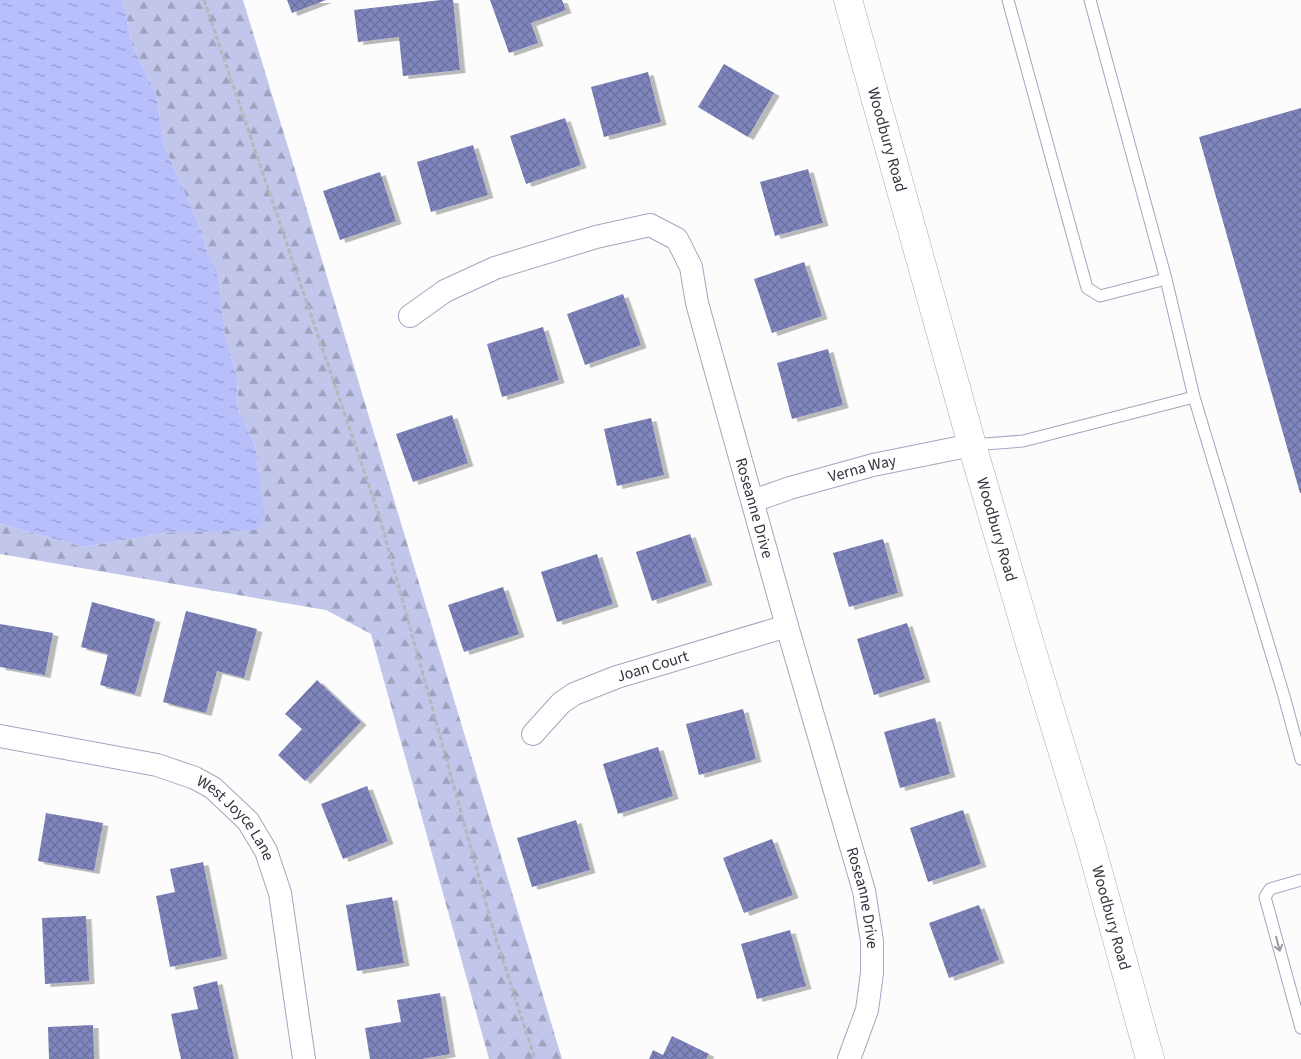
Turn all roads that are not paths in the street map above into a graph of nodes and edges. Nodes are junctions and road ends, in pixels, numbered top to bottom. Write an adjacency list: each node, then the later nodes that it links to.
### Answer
1 (848, 0): 7 (main road, Woodbury Road)
2 (1008, 0): 4 (lane)
3 (1090, 0): 4 (lane)
4 (1166, 279): 6 (lane)
5 (410, 316): 8 (street, Roseanne Drive)
6 (1194, 396): 7 (lane); 12 (lane)
7 (972, 445): 8 (street, Verna Way); 17 (main road, Woodbury Road)
8 (753, 501): 9 (street, Roseanne Drive)
9 (787, 626): 10 (street, Joan Court); 16 (street, Roseanne Drive)
10 (533, 734)
11 (0, 736): 15 (street, West Joyce Lane)
12 (1301, 759)
13 (1301, 880): 14 (lane, one-way to 14)
14 (1301, 1028)
15 (304, 1059)
16 (848, 1059)
17 (1150, 1059)

